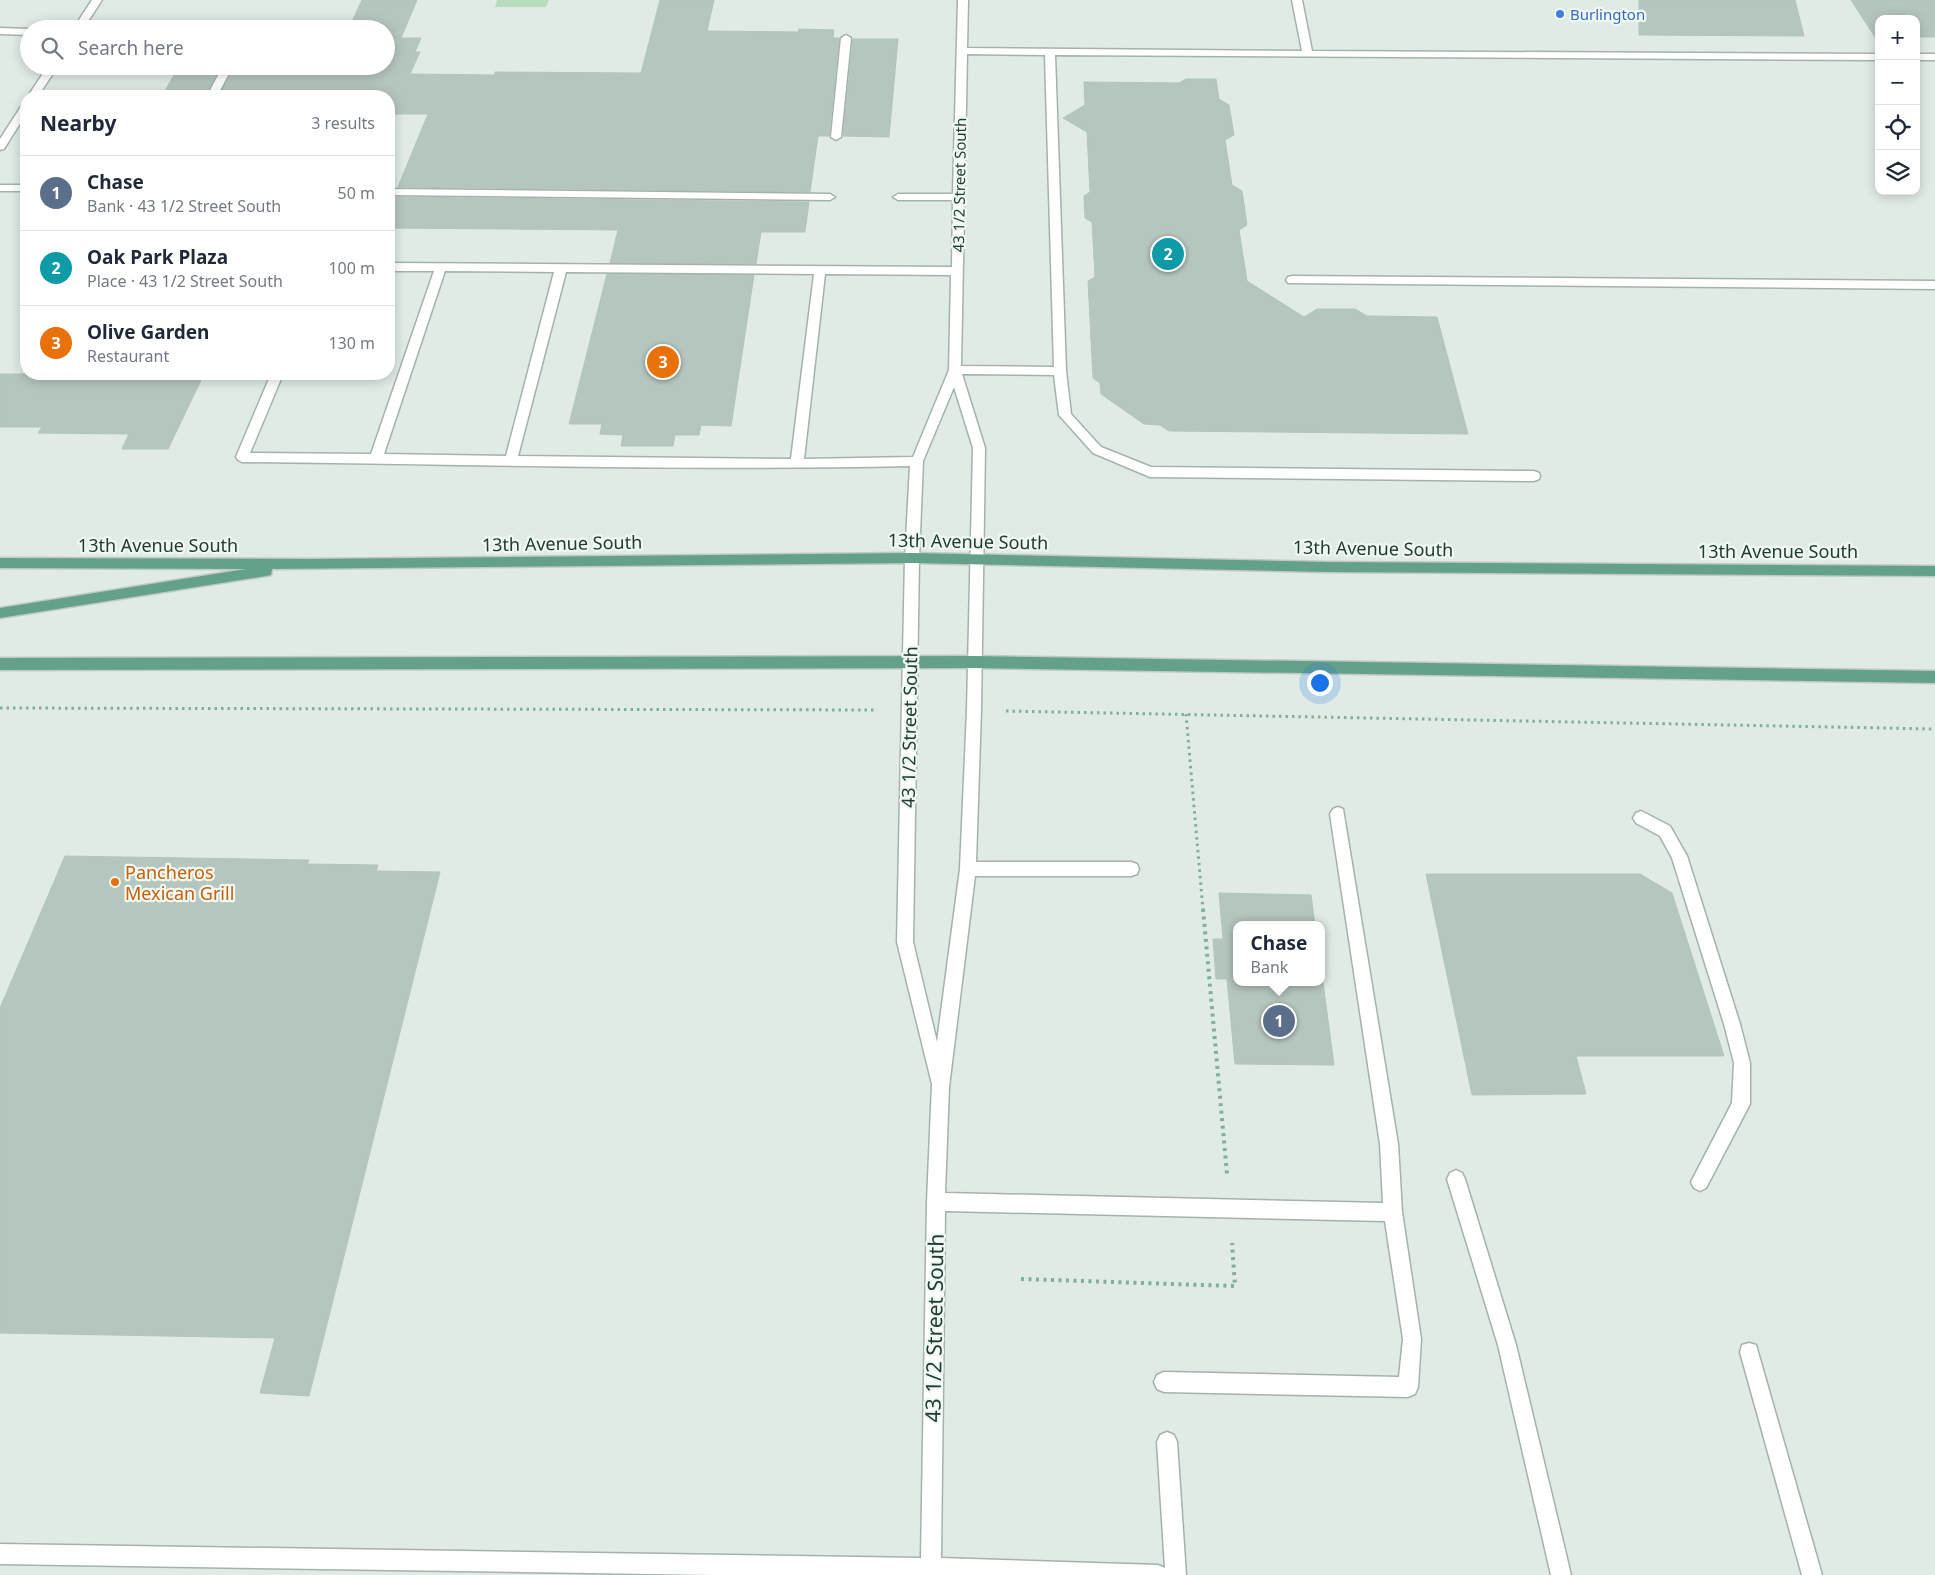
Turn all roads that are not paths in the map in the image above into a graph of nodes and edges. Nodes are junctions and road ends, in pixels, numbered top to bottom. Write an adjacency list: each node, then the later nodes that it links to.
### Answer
1 (97, 0): 4 (street)
2 (963, 0): 8 (street, 43 1/2 Street South)
3 (1296, 0): 10 (street)
4 (84, 20)
5 (0, 31): 6 (street)
6 (20, 32)
7 (846, 38): 19 (street)
8 (962, 51): 9 (street); 26 (street, 43 1/2 Street South)
9 (1050, 52): 10 (street); 35 (street)
10 (1308, 54): 11 (street)
11 (1875, 57)
12 (1920, 57): 13 (street)
13 (1935, 57)
14 (47, 75): 16 (street)
15 (223, 75): 17 (street)
16 (37, 90)
17 (215, 90)
18 (20, 116): 20 (street)
19 (836, 137)
20 (0, 147)
21 (0, 188): 22 (street)
22 (20, 188)
23 (395, 192): 24 (street)
24 (830, 197)
25 (898, 197): 26 (street)
26 (959, 197): 31 (street, 43 1/2 Street South)
27 (395, 267): 28 (street)
28 (440, 267): 29 (street); 37 (street)
29 (561, 268): 30 (street); 38 (street)
30 (820, 270): 31 (street); 40 (street)
31 (958, 271): 34 (street, 43 1/2 Street South)
32 (1292, 280): 33 (street)
33 (1935, 285)
34 (955, 370): 35 (street); 39 (street, 43 1/2 Street South); 43 (street, 43 1/2 Street South)
35 (1060, 370): 41 (street)
36 (274, 380): 37 (street)
37 (376, 459): 38 (street)
38 (511, 460): 40 (street)
39 (917, 461): 40 (street); 42 (street, 43 1/2 Street South)
40 (797, 464)
41 (1534, 476)
42 (912, 558): 43 (main road, 13th Avenue South); 45 (main road, 13th Avenue South); 48 (street, 43 1/2 Street South)
43 (976, 559): 46 (main road, 13th Avenue South); 49 (street, 43 1/2 Street South)
44 (0, 564): 45 (main road, 13th Avenue South)
45 (312, 564): 47 (main road)
46 (1935, 571)
47 (0, 613)
48 (910, 662): 49 (main road); 50 (main road); 56 (street, 43 1/2 Street South)
49 (975, 662): 51 (main road); 55 (street, 43 1/2 Street South)
50 (0, 664)
51 (1935, 677)
52 (1338, 814): 60 (street)
53 (1641, 818): 58 (street)
54 (1131, 869): 55 (street)
55 (968, 870): 56 (street, 43 1/2 Street South)
56 (940, 1088): 59 (street, 43 1/2 Street South)
57 (1456, 1179): 68 (street)
58 (1700, 1182)
59 (936, 1202): 60 (street); 65 (street, 43 1/2 Street South)
60 (1393, 1212): 62 (street)
61 (1749, 1352): 69 (street)
62 (1164, 1382)
63 (1167, 1442): 67 (street)
64 (0, 1554): 65 (street)
65 (931, 1568): 66 (street)
66 (1158, 1575)
67 (1176, 1575)
68 (1562, 1575)
69 (1812, 1575)

